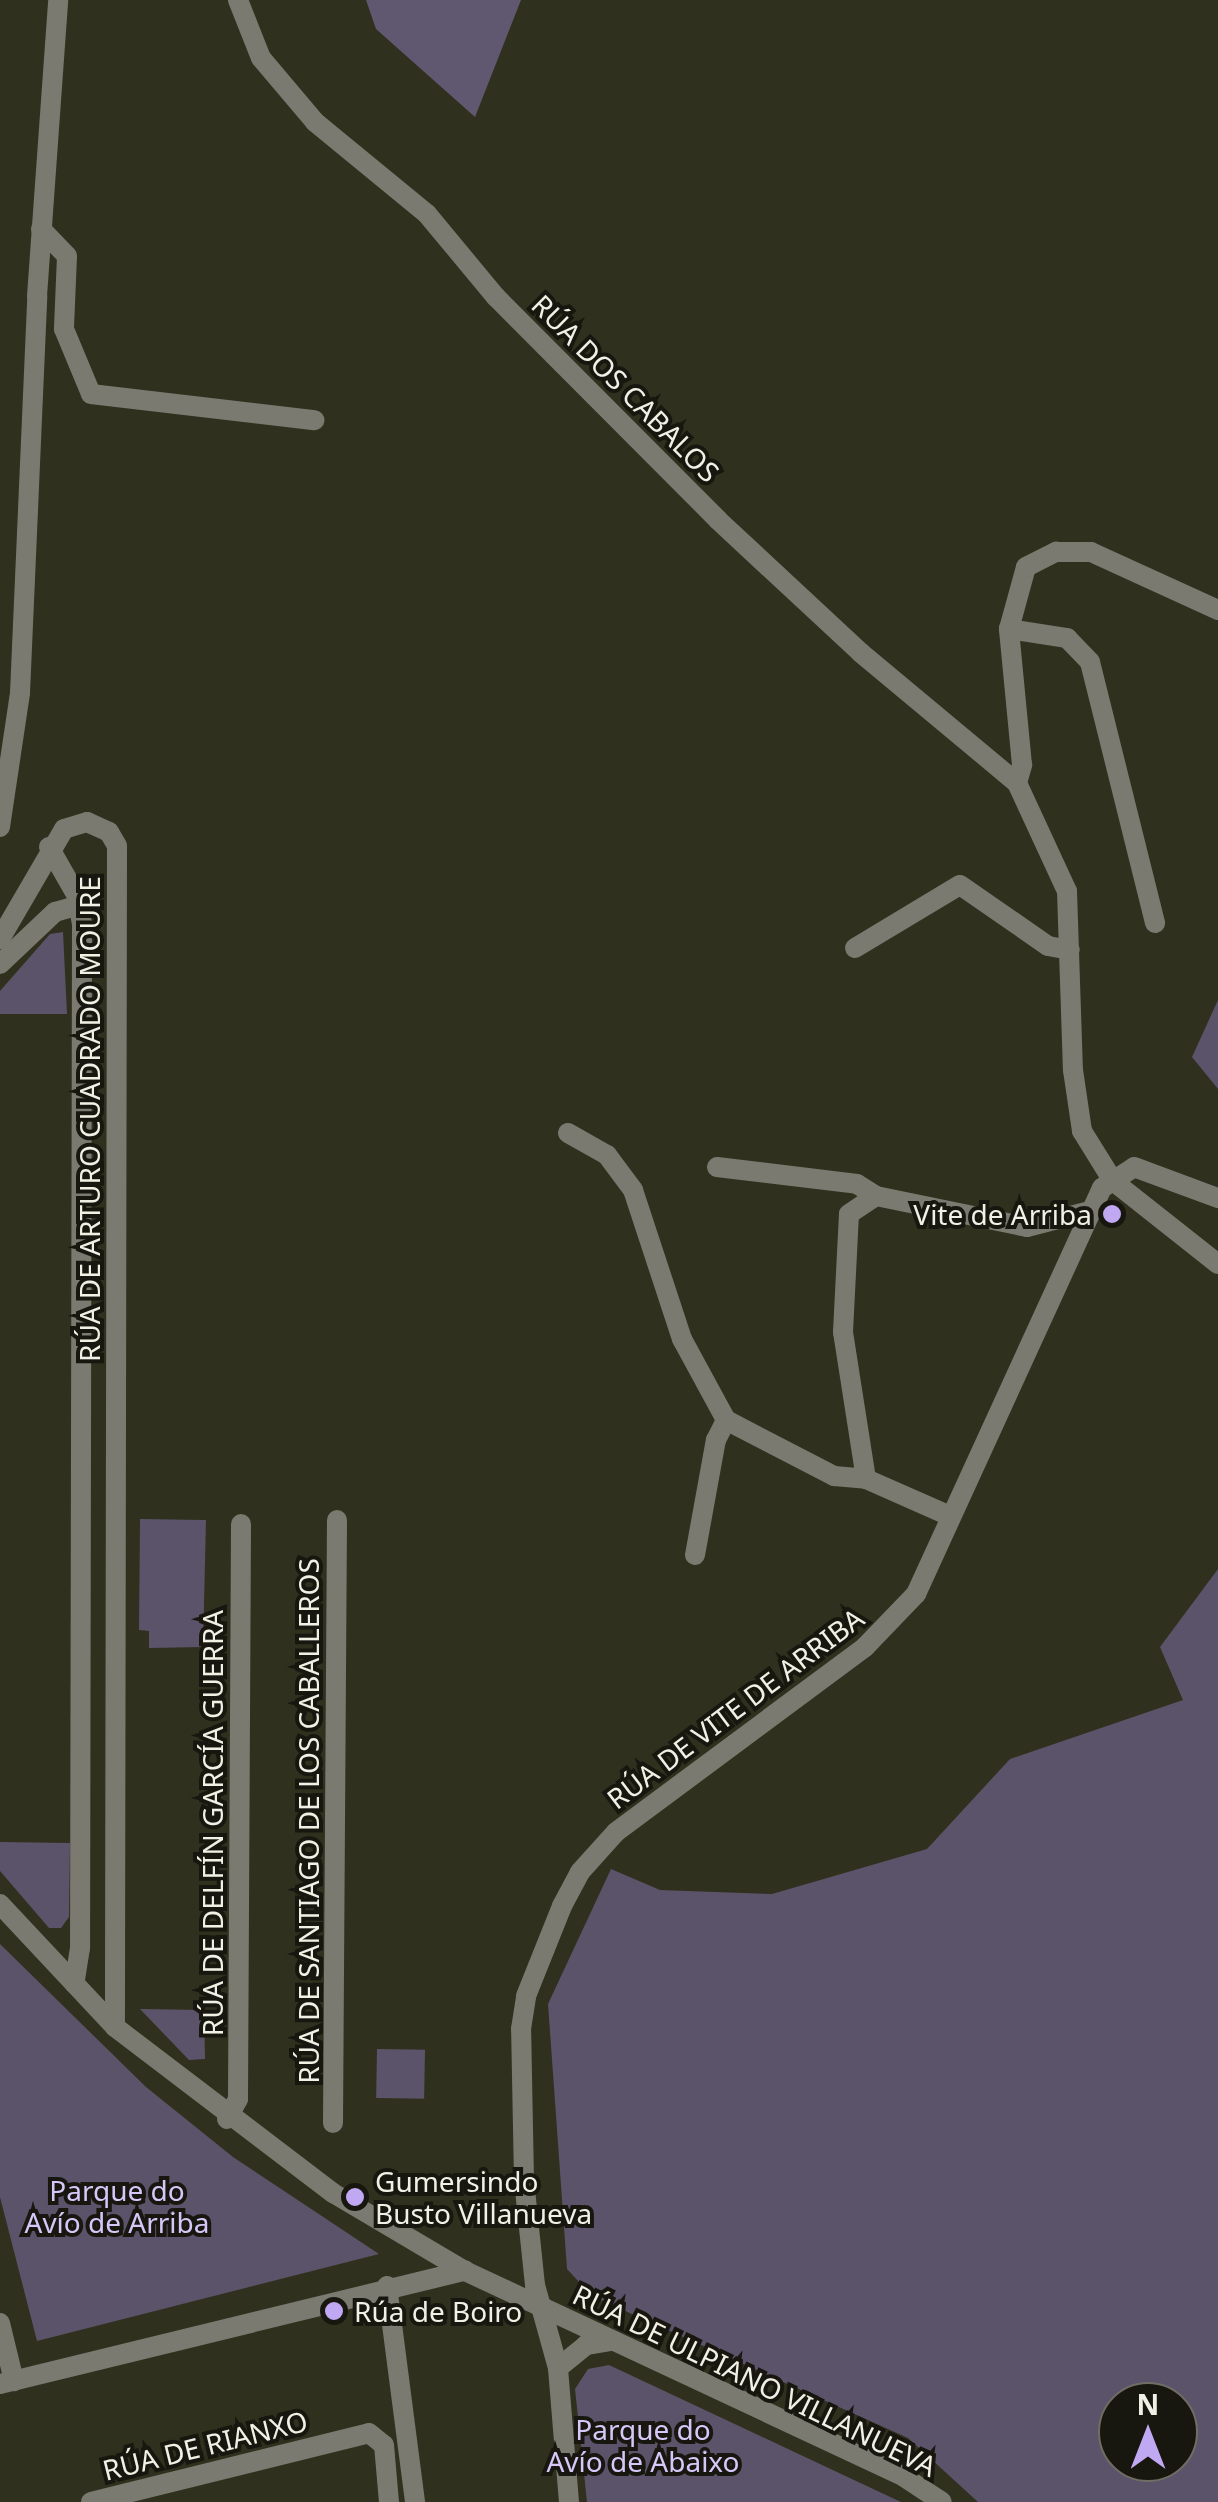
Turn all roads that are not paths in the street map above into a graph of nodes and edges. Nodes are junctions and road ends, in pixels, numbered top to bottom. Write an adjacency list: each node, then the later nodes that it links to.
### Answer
1 (58, 0): 3 (street)
2 (238, 0): 7 (street, RÚA DOS CABALOS)
3 (41, 229): 4 (street); 8 (street)
4 (314, 420)
5 (1218, 610): 6 (street)
6 (1009, 629): 7 (street); 11 (street)
7 (1016, 783): 14 (street, RÚA DOS CABALOS)
8 (0, 827)
9 (49, 847): 10 (street, RÚA DE ARTURO CUADRADO MOURE); 12 (street); 31 (street, RÚA DE ARTURO CUADRADO MOURE)
10 (79, 905): 15 (street); 30 (street, RÚA DE ARTURO CUADRADO MOURE)
11 (1155, 923)
12 (0, 939)
13 (855, 948): 14 (street)
14 (1070, 950): 18 (street, RÚA DOS CABALOS)
15 (0, 964)
16 (568, 1133): 23 (street)
17 (716, 1166): 19 (street)
18 (1113, 1181): 20 (street); 21 (street, RÚA DE VITE DE ARRIBA); 22 (street, RÚA DOS CABALOS)
19 (876, 1196): 21 (street); 24 (street)
20 (1218, 1198)
21 (1086, 1212): 25 (street, RÚA DE VITE DE ARRIBA)
22 (1218, 1264)
23 (726, 1420): 24 (street); 28 (street)
24 (866, 1479): 25 (street)
25 (950, 1516): 36 (street, RÚA DE VITE DE ARRIBA)
26 (337, 1520): 33 (street, RÚA DE SANTIAGO DE LOS CABALLEROS)
27 (241, 1524): 32 (street, RÚA DE DELFÍN GARCÍA GUERRA)
28 (695, 1556)
29 (0, 1904): 30 (street, RÚA DE ULPIANO VILLANUEVA)
30 (74, 1984): 31 (street, RÚA DE ULPIANO VILLANUEVA)
31 (115, 2027): 32 (street, RÚA DE ULPIANO VILLANUEVA)
32 (228, 2119): 34 (street, RÚA DE ULPIANO VILLANUEVA)
33 (333, 2123)
34 (465, 2271): 35 (street); 36 (street, RÚA DE ULPIANO VILLANUEVA)
35 (386, 2286): 40 (street); 43 (street)
36 (544, 2308): 38 (street, RÚA DE ULPIANO VILLANUEVA); 39 (street, RÚA DE VITE DE ARRIBA)
37 (0, 2323): 40 (street)
38 (612, 2341): 39 (street); 45 (street, RÚA DE ULPIANO VILLANUEVA)
39 (558, 2368): 44 (street, RÚA DE VITE DE ARRIBA)
40 (7, 2383)
41 (92, 2502): 42 (street, RÚA DE RIANXO)
42 (389, 2502)
43 (415, 2502)
44 (569, 2502)
45 (942, 2502)

